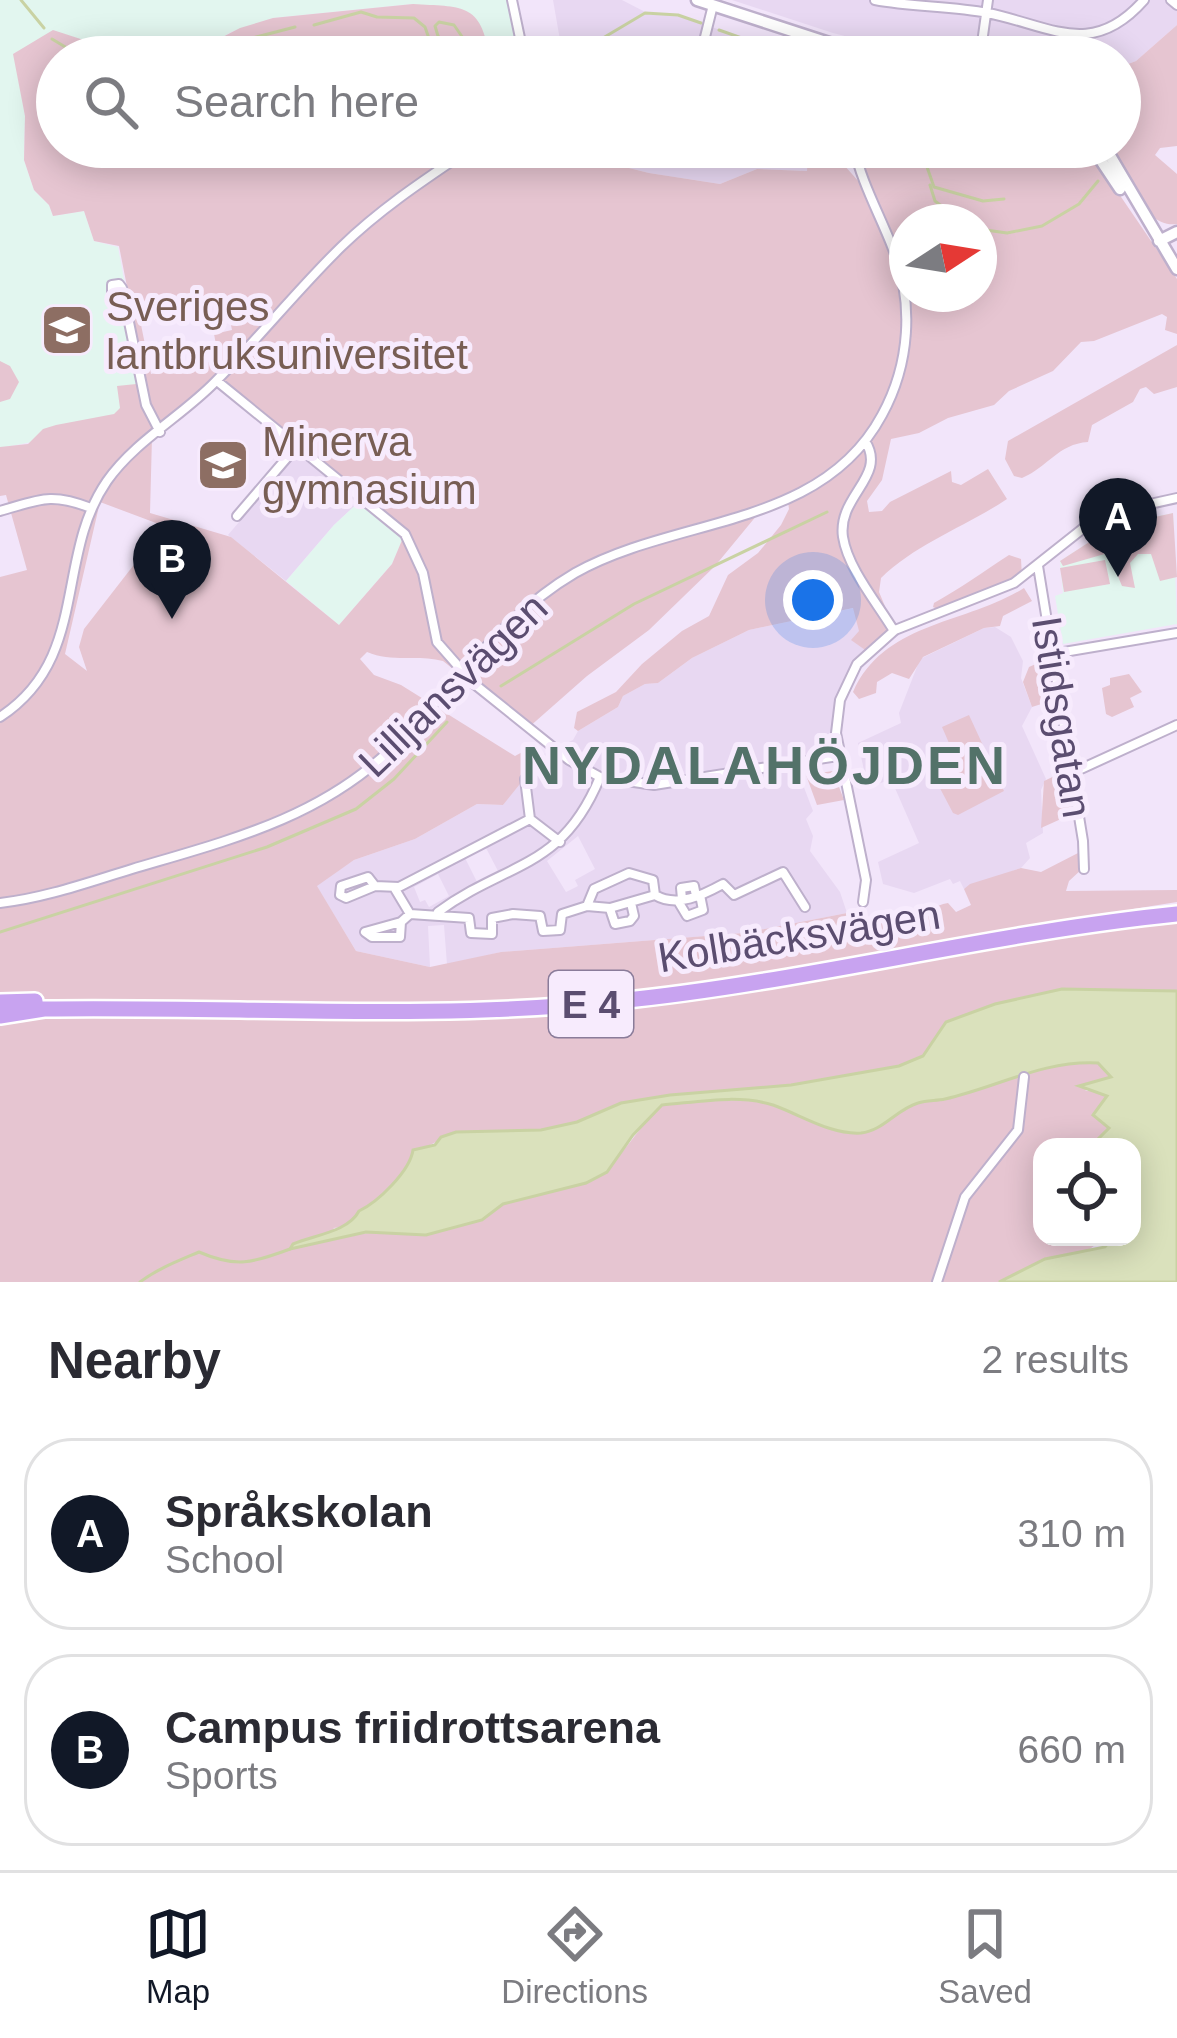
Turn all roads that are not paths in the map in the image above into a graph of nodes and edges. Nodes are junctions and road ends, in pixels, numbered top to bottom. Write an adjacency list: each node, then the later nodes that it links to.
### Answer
1 (512, 0): 9 (street)
2 (697, 0): 7 (street)
3 (875, 0): 6 (street)
4 (988, 0): 8 (street)
5 (1144, 0): 8 (street)
6 (906, 2): 8 (street)
7 (713, 5): 10 (street); 11 (street)
8 (987, 13): 12 (street)
9 (519, 36)
10 (705, 36)
11 (804, 36)
12 (983, 36)
13 (443, 168): 21 (street)
14 (862, 168): 23 (street, Lilljansvägen)
15 (1106, 168): 18 (street)
16 (1118, 168): 18 (street)
17 (1177, 232): 18 (street)
18 (1160, 242): 19 (street)
19 (1177, 269)
20 (124, 301): 22 (street)
21 (217, 381): 22 (street); 24 (street)
22 (160, 431): 26 (street)
23 (865, 441): 30 (street); 33 (street, Lilljansvägen)
24 (297, 446): 28 (street); 33 (street)
25 (1177, 498): 29 (street, Istidsgatan)
26 (91, 508): 27 (street); 34 (street)
27 (0, 511)
28 (237, 517)
29 (1037, 565): 30 (street, Istidsgatan); 32 (street, Istidsgatan)
30 (893, 631): 36 (street, Istidsgatan)
31 (1177, 633): 32 (street)
32 (1052, 654): 37 (street, Istidsgatan)
33 (461, 672): 38 (street); 49 (street, Lilljansvägen)
34 (0, 717)
35 (1177, 725): 37 (street)
36 (838, 756): 38 (street); 48 (street, Istidsgatan)
37 (1072, 773): 42 (street, Istidsgatan)
38 (600, 777): 41 (street)
39 (525, 779): 40 (street)
40 (530, 819): 41 (street); 44 (street)
41 (560, 842): 56 (street)
42 (1084, 869)
43 (375, 886): 44 (street)
44 (394, 889): 55 (street)
45 (656, 895): 47 (street); 50 (street); 51 (street)
46 (698, 895): 47 (street); 47 (street); 52 (street)
47 (680, 900)
48 (863, 902)
49 (0, 903)
50 (631, 903): 53 (street); 53 (street)
51 (586, 906): 53 (street); 57 (street)
52 (805, 907)
53 (610, 908)
54 (1177, 910): 62 (highway, Kolbäcksvägen / E 4); 63 (highway, Kolbäcksvägen / E 4)
55 (410, 914): 56 (street); 61 (street)
56 (437, 914): 59 (street)
57 (562, 914): 58 (street); 58 (street)
58 (540, 916): 60 (street)
59 (469, 918): 60 (street); 60 (street)
60 (492, 918)
61 (401, 922)
62 (0, 1002)
63 (0, 1016)
64 (1024, 1077): 65 (street)
65 (937, 1282)

